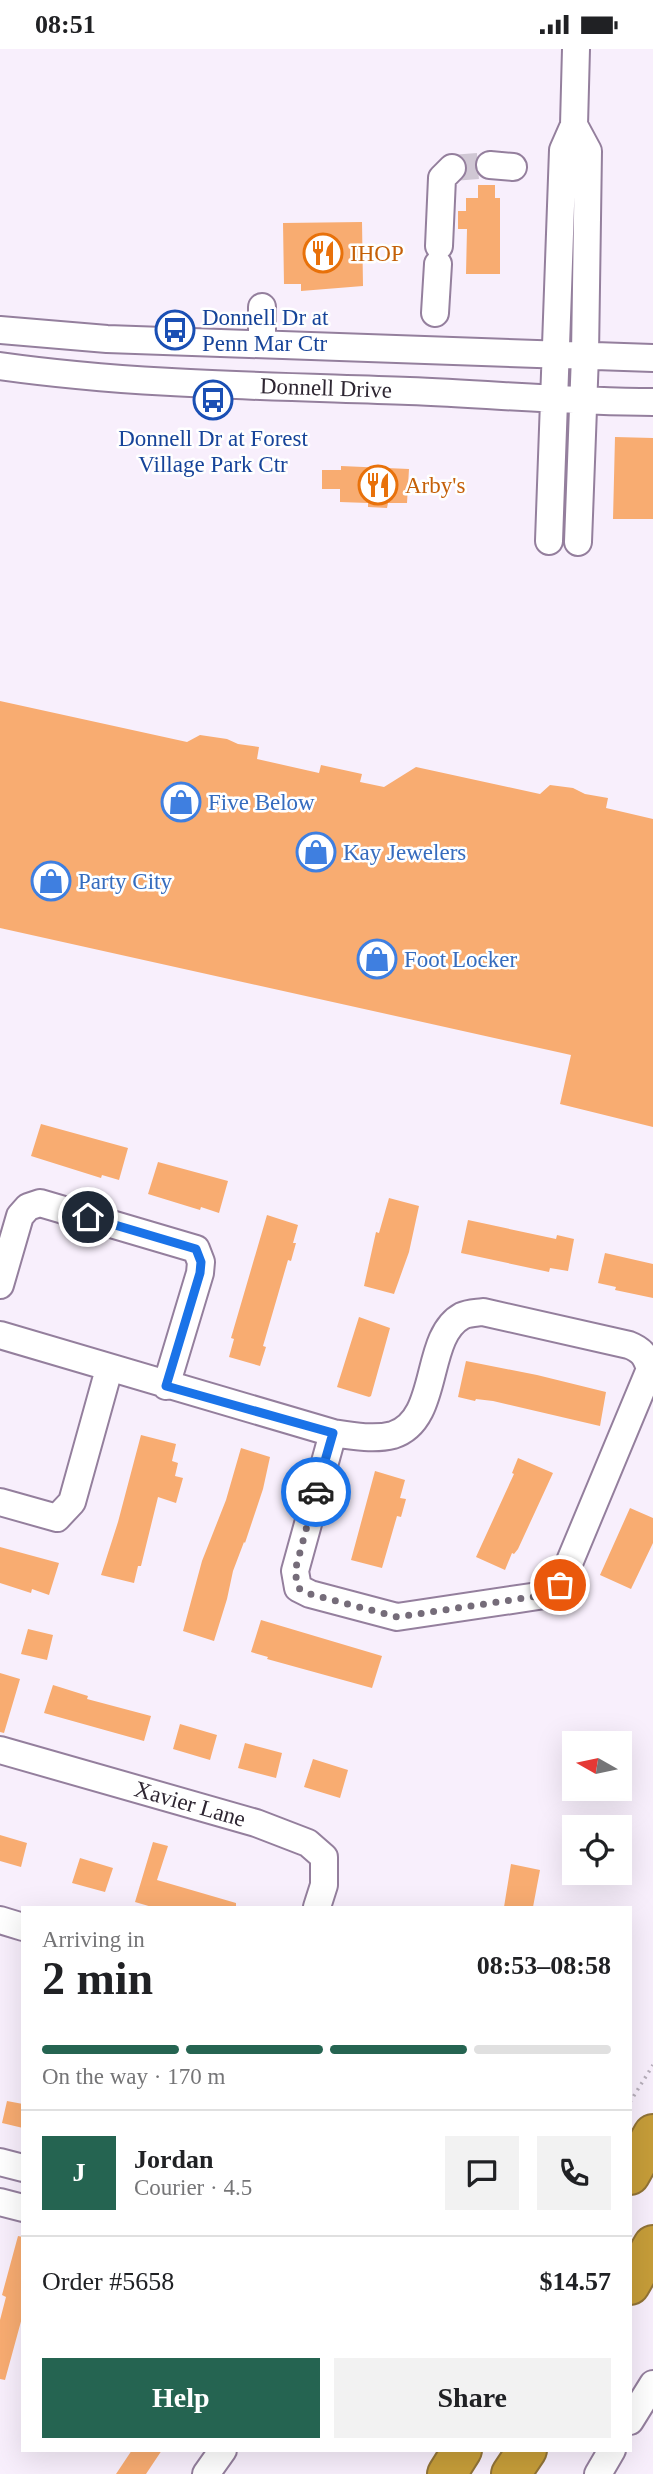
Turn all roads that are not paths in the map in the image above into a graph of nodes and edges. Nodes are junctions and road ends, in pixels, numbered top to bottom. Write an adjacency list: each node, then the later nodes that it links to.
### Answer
1 (576, 49): 2 (street)
2 (574, 125): 8 (street); 9 (street)
3 (452, 168): 5 (street)
4 (262, 307): 7 (street)
5 (435, 313)
6 (0, 330): 7 (street, Donnell Drive)
7 (262, 344): 8 (street, Donnell Drive)
8 (557, 355): 9 (street, Donnell Drive); 12 (street)
9 (585, 355): 10 (street, Donnell Drive); 13 (street)
10 (653, 358)
11 (0, 366): 12 (street, Donnell Drive)
12 (555, 400): 13 (street, Donnell Drive); 15 (street)
13 (583, 402): 14 (street, Donnell Drive); 16 (street)
14 (653, 402)
15 (549, 541)
16 (578, 543)
17 (0, 1285): 20 (street)
18 (0, 1335): 19 (street)
19 (109, 1369): 20 (street); 22 (street)
20 (166, 1386): 21 (street)
21 (333, 1433): 21 (street)
22 (0, 1503)
23 (0, 1750): 24 (street, Xavier Lane)
24 (317, 1906)
25 (0, 1920): 26 (street)
26 (21, 1926)
27 (653, 2134): 30 (highway)
28 (0, 2162): 29 (street)
29 (21, 2167)
30 (637, 2171)
31 (0, 2202): 32 (street)
32 (21, 2207)
33 (653, 2245): 35 (highway)
34 (653, 2280): 36 (highway)
35 (632, 2282)
36 (632, 2304)
37 (653, 2384): 38 (street)
38 (632, 2418)
39 (222, 2452): 43 (street)
40 (461, 2452): 44 (highway)
41 (526, 2452): 45 (highway)
42 (611, 2452): 46 (street)
43 (206, 2474)
44 (447, 2474)
45 (512, 2474)
46 (598, 2474)

